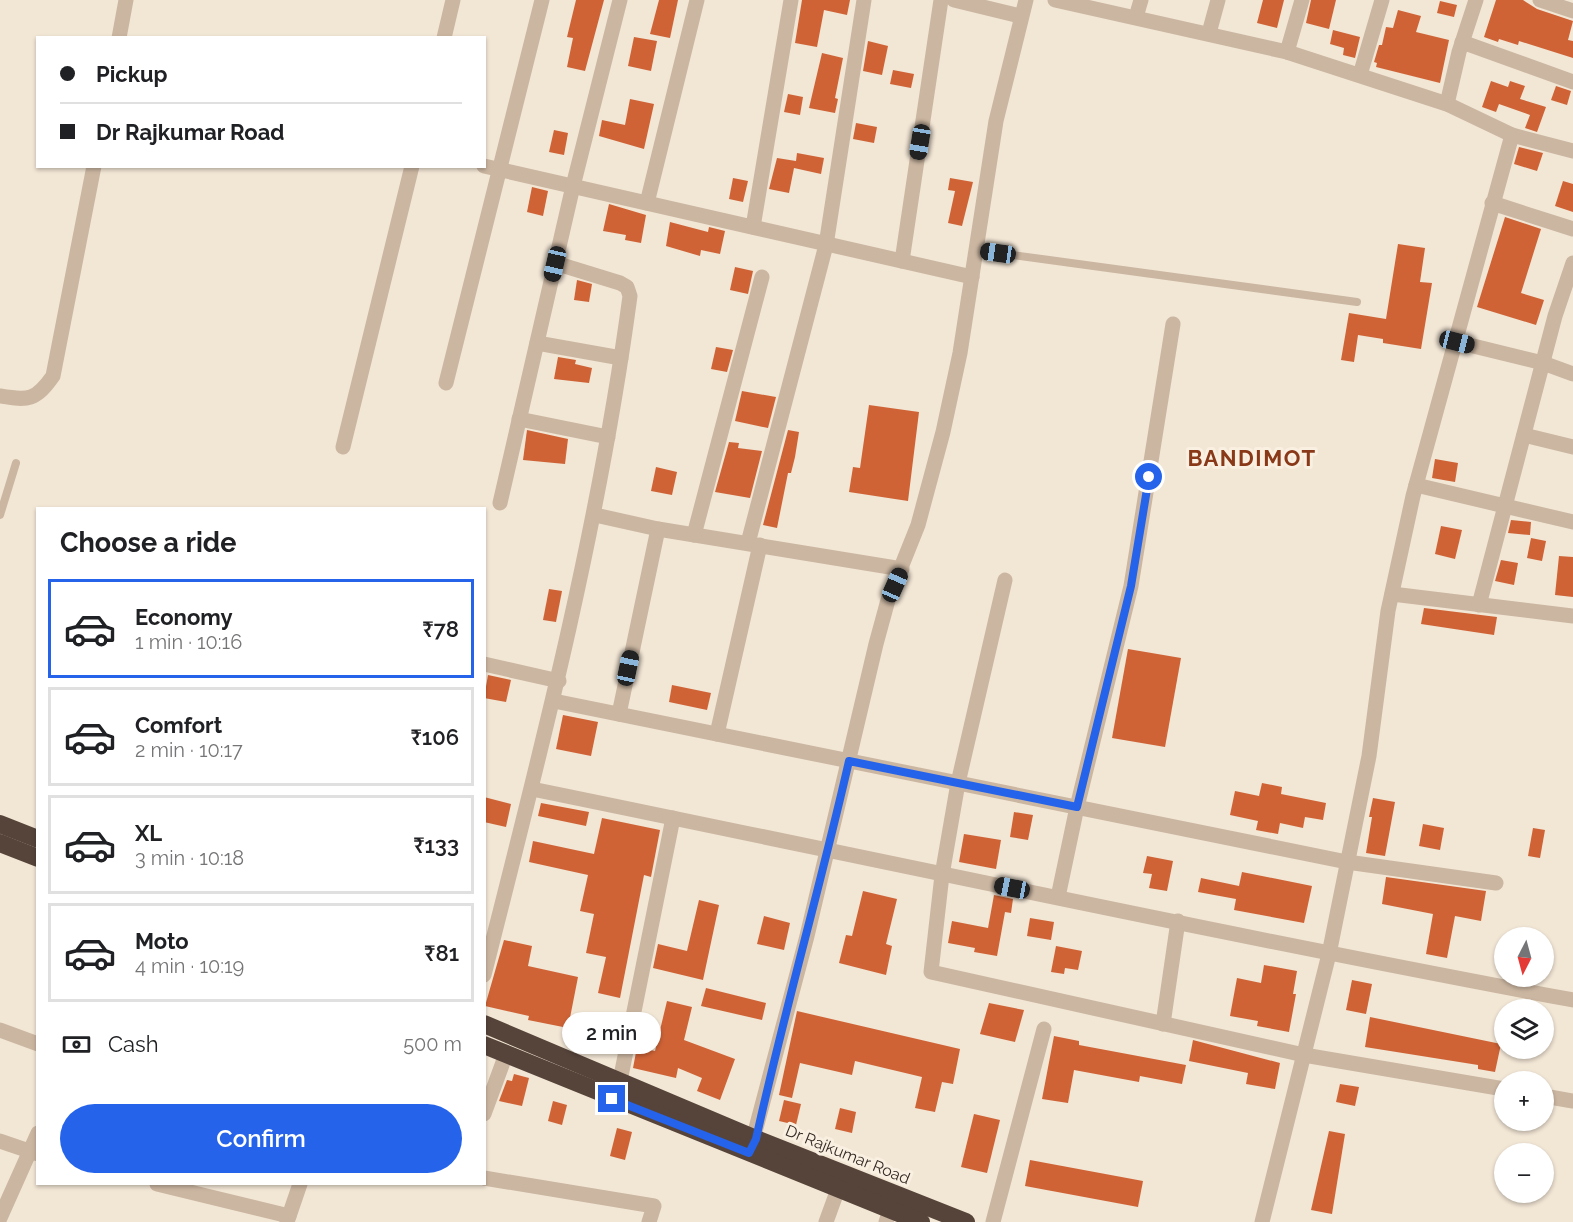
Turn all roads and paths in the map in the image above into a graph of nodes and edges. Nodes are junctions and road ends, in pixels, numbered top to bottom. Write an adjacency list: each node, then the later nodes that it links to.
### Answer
1 (126, 0): 22 (street)
2 (453, 0): 23 (street)
3 (542, 0): 31 (street)
4 (620, 0): 34 (street)
5 (697, 0): 35 (street)
6 (791, 0): 37 (street)
7 (864, 0): 39 (street)
8 (941, 0): 41 (street)
9 (954, 0): 19 (street)
10 (1026, 0): 19 (street)
11 (1141, 0): 20 (street)
12 (1218, 0): 21 (street)
13 (1302, 0): 25 (street)
14 (1382, 0): 26 (street)
15 (1476, 0): 24 (street)
16 (1540, 0): 18 (street)
17 (1062, 1): 20 (street)
18 (1573, 11)
19 (1020, 16): 40 (street)
20 (1136, 16): 21 (street)
21 (1209, 33): 25 (street)
22 (119, 36)
23 (444, 36)
24 (1462, 42): 27 (street); 28 (street)
25 (1287, 52): 26 (street)
26 (1360, 75): 28 (street)
27 (1573, 82)
28 (1447, 104): 29 (street)
29 (1512, 135): 30 (street); 36 (street)
30 (1573, 151)
31 (492, 167): 34 (street); 54 (street)
32 (94, 168): 55 (street)
33 (412, 168): 59 (street)
34 (573, 186): 35 (street); 43 (street)
35 (647, 203): 37 (street)
36 (1492, 203): 38 (street); 49 (street)
37 (753, 227): 39 (street)
38 (1573, 229)
39 (826, 245): 41 (street); 70 (street)
40 (976, 250): 45 (street); 46 (lane)
41 (902, 261): 45 (street)
42 (1573, 263): 47 (street)
43 (555, 264): 50 (street); 51 (street)
44 (762, 277): 69 (street)
45 (972, 277): 71 (street)
46 (1357, 302)
47 (1566, 305): 52 (street)
48 (1173, 324): 84 (street)
49 (1457, 342): 52 (street); 62 (street)
50 (537, 343): 51 (street); 56 (street)
51 (621, 358): 58 (street)
52 (1543, 363): 53 (street); 57 (street)
53 (1573, 374)
54 (446, 383)
55 (0, 396)
56 (519, 419): 58 (street); 63 (street)
57 (1524, 435): 60 (street); 64 (street)
58 (608, 436): 66 (street)
59 (342, 447)
60 (1573, 447)
61 (16, 463): 65 (lane)
62 (1416, 485): 64 (street); 73 (street)
63 (500, 503)
64 (1505, 507): 67 (street); 74 (street)
65 (0, 515)
66 (595, 515): 68 (street); 77 (street)
67 (1573, 522)
68 (658, 529): 69 (street); 79 (street)
69 (694, 535): 70 (street)
70 (754, 544): 71 (street); 80 (street)
71 (902, 569): 81 (street)
72 (1005, 580): 82 (street)
73 (1392, 594): 74 (street); 91 (street)
74 (1479, 605): 75 (street)
75 (1573, 616)
76 (486, 664): 77 (street)
77 (559, 681): 78 (street)
78 (554, 701): 79 (street); 83 (street)
79 (619, 714): 80 (street)
80 (717, 734): 81 (street)
81 (849, 761): 82 (street); 89 (street)
82 (958, 783): 84 (street); 92 (street)
83 (532, 789): 85 (street); 97 (street)
84 (1077, 807): 91 (street); 94 (street)
85 (673, 818): 89 (street); 107 (street)
86 (0, 824): 87 (highway)
87 (36, 837)
88 (0, 843): 90 (highway)
89 (828, 850): 92 (street); 113 (street)
90 (36, 857)
91 (1347, 862): 93 (street); 96 (street)
92 (942, 875): 94 (street); 99 (street)
93 (1496, 884)
94 (1058, 897): 95 (street)
95 (1178, 921): 96 (street); 99 (street)
96 (1329, 954): 98 (street); 106 (street)
97 (486, 967)
98 (1573, 1000)
99 (1163, 1024): 106 (street)
100 (486, 1025): 107 (highway, Dr Rajkumar Road)
101 (1044, 1029): 126 (street)
102 (0, 1030): 103 (street)
103 (36, 1043)
104 (486, 1046): 105 (highway, Dr Rajkumar Road)
105 (506, 1054): 111 (street); 113 (highway, Dr Rajkumar Road)
106 (1304, 1055): 108 (street); 127 (street)
107 (620, 1081): 113 (highway, Dr Rajkumar Road)
108 (1494, 1087)
109 (1554, 1098): 110 (street)
110 (1573, 1101)
111 (486, 1109)
112 (0, 1141): 114 (street)
113 (752, 1146): 118 (highway, Dr Rajkumar Road); 125 (highway, Dr Rajkumar Road)
114 (33, 1153): 120 (street)
115 (486, 1178): 122 (street)
116 (161, 1185): 121 (street)
117 (300, 1185): 121 (street)
118 (838, 1189): 119 (highway, Dr Rajkumar Road); 123 (street)
119 (888, 1216): 124 (highway, Dr Rajkumar Road)
120 (0, 1218)
121 (288, 1219)
122 (649, 1222)
123 (826, 1222)
124 (921, 1222)
125 (966, 1222)
126 (993, 1222)
127 (1262, 1222)

